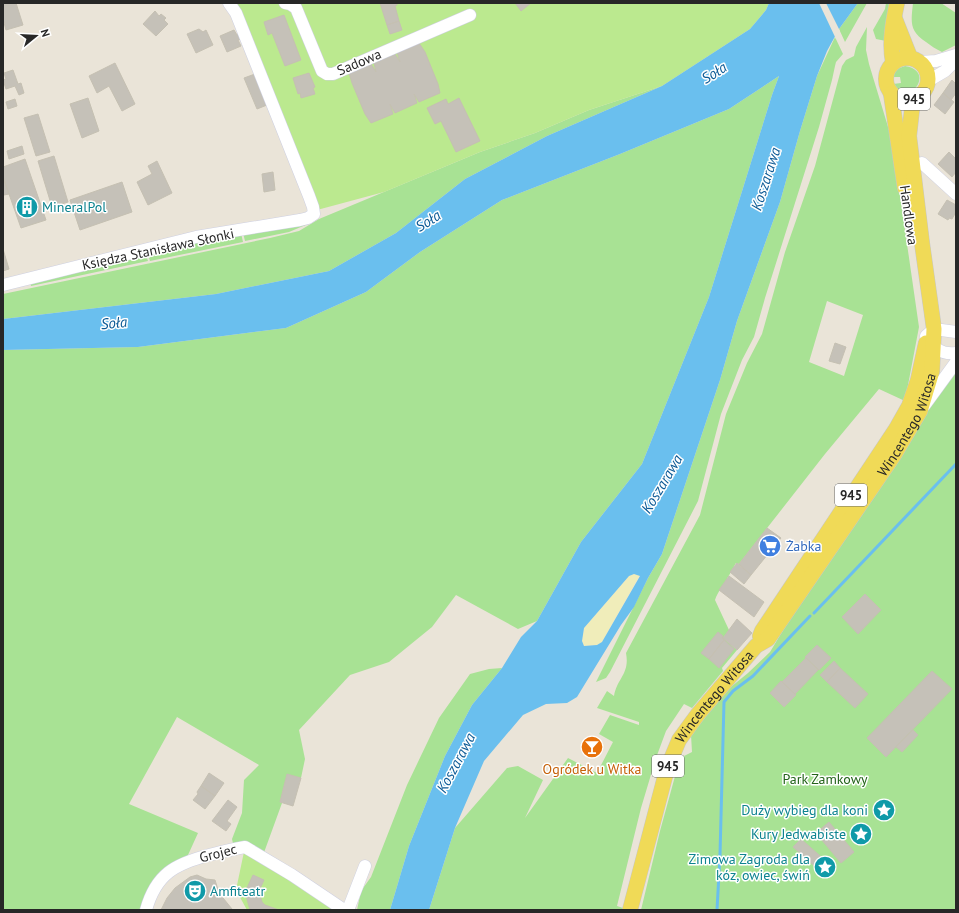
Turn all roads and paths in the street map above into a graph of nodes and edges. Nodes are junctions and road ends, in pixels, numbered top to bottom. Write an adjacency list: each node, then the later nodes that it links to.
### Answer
1 (229, 3): 15 (street, Księdza Stanisława Słonki)
2 (285, 3): 4 (street, Sadowa)
3 (897, 3): 5 (main road, 945)
4 (470, 15)
5 (895, 18): 7 (main road, 945); 9 (main road, 945)
6 (956, 55): 7 (street)
7 (915, 60): 9 (main road); 10 (main road, 945)
8 (956, 60): 10 (street)
9 (893, 62): 11 (main road, 945)
10 (928, 81): 12 (main road, 945)
11 (892, 94): 12 (main road, 945); 17 (main road, Handlowa / 945)
12 (913, 100): 17 (main road, Handlowa / 945)
13 (922, 163): 14 (street)
14 (956, 194)
15 (3, 285)
16 (956, 332): 17 (street)
17 (931, 337): 18 (street); 20 (main road, Wincentego Witosa / 945); 21 (main road, Wincentego Witosa / 945)
18 (956, 353)
19 (956, 362): 20 (street)
20 (920, 412): 21 (main road, Wincentego Witosa / 945)
21 (756, 646): 26 (main road, Wincentego Witosa / 945)
22 (365, 866): 25 (street)
23 (146, 910): 24 (street, Grojec)
24 (344, 910)
25 (348, 910)
26 (630, 910)

